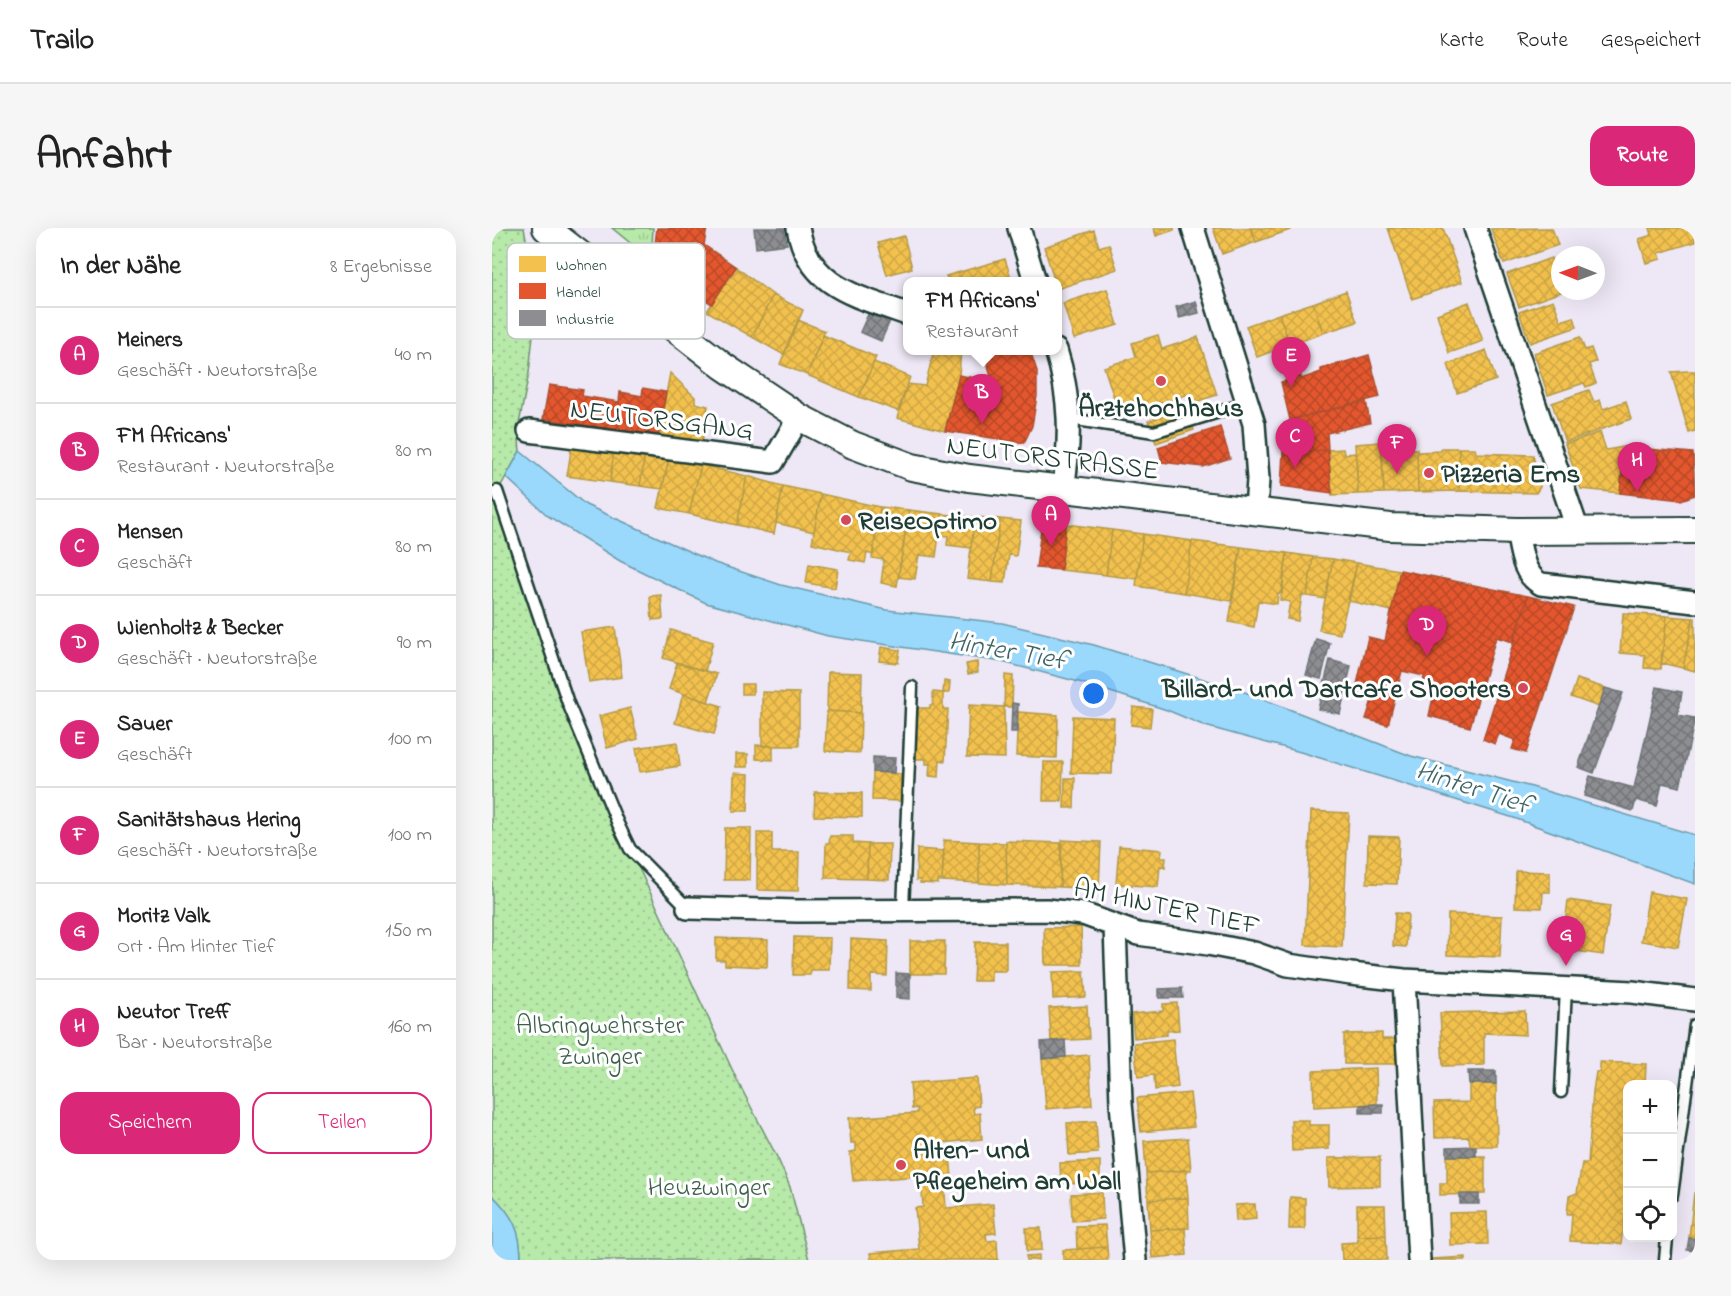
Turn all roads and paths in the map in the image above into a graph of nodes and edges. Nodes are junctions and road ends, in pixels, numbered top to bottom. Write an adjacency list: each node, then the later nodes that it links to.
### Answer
1 (546, 228): 6 (street, NEUTORSTRASSE)
2 (798, 228): 8 (street)
3 (1019, 228): 7 (street)
4 (1193, 228): 11 (street)
5 (1474, 228): 20 (street)
6 (565, 243)
7 (1034, 277)
8 (903, 313)
9 (688, 339): 12 (street, NEUTORSTRASSE)
10 (1057, 355): 13 (street)
11 (1248, 403): 13 (lane); 17 (street)
12 (799, 417): 14 (street, NEUTORSGANG); 15 (street, NEUTORSTRASSE)
13 (1070, 418): 15 (street)
14 (529, 431)
15 (1063, 489): 17 (street, NEUTORSTRASSE)
16 (497, 491): 23 (lane)
17 (1256, 512): 19 (street, NEUTORSTRASSE)
18 (1695, 530): 20 (street, NEUTORSTRASSE)
19 (1518, 531): 20 (street, NEUTORSTRASSE); 21 (street)
20 (1578, 531)
21 (1695, 602)
22 (912, 687): 24 (lane)
23 (688, 908): 24 (street, AM HINTER TIEF)
24 (903, 910): 25 (street, AM HINTER TIEF)
25 (1115, 926): 26 (street, AM HINTER TIEF); 33 (street)
26 (1404, 980): 27 (street, AM HINTER TIEF); 34 (street)
27 (1566, 988): 28 (street, AM HINTER TIEF); 30 (lane)
28 (1695, 999)
29 (1695, 1025): 31 (lane)
30 (1562, 1092)
31 (1673, 1188)
32 (1667, 1242): 35 (lane)
33 (1135, 1260)
34 (1419, 1260)
35 (1665, 1260)

